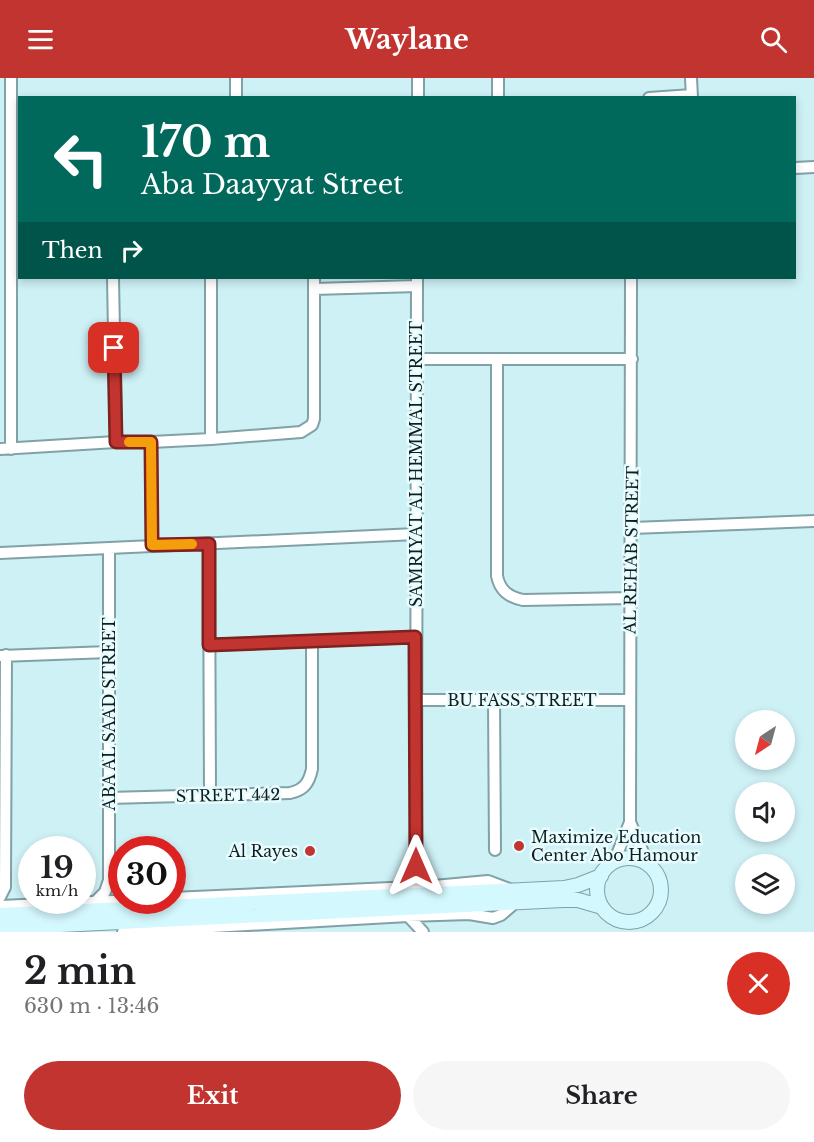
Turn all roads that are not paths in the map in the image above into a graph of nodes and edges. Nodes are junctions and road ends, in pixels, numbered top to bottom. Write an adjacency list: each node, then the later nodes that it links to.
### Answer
1 (11, 78): 10 (street)
2 (236, 78): 6 (street)
3 (418, 78): 7 (street)
4 (498, 78): 8 (street)
5 (691, 78): 9 (street)
6 (236, 96)
7 (418, 96)
8 (498, 96)
9 (692, 96)
10 (15, 130): 13 (street)
11 (814, 167): 12 (street)
12 (796, 168)
13 (15, 232): 26 (street)
14 (113, 279): 24 (street)
15 (211, 279): 23 (street)
16 (314, 279): 19 (street)
17 (631, 279): 22 (street, AL REHAB STREET)
18 (417, 282): 19 (street); 20 (street, SAMRIYAT AL HEMMAL STREET)
19 (314, 289): 23 (street)
20 (417, 359): 21 (street); 29 (street, SAMRIYAT AL HEMMAL STREET)
21 (497, 359): 22 (street); 34 (street)
22 (632, 359): 28 (street, AL REHAB STREET)
23 (211, 439): 25 (street)
24 (116, 442): 25 (street); 26 (street)
25 (151, 442): 31 (street)
26 (6, 449)
27 (814, 521): 28 (street)
28 (632, 528): 34 (street, AL REHAB STREET)
29 (416, 534): 30 (street); 35 (street, SAMRIYAT AL HEMMAL STREET)
30 (209, 544): 31 (street); 37 (street)
31 (152, 545): 32 (street)
32 (110, 548): 33 (street); 38 (street, ABA AL SAAD STREET)
33 (0, 553)
34 (630, 598): 42 (street, AL REHAB STREET)
35 (415, 637): 36 (street); 40 (street, SAMRIYAT AL HEMMAL STREET)
36 (312, 641): 37 (street); 43 (street, STREET 442)
37 (209, 645): 43 (street)
38 (109, 652): 39 (street); 44 (street, ABA AL SAAD STREET)
39 (3, 656): 45 (street)
40 (415, 700): 41 (street, BU FASS STREET); 51 (street, SAMRIYAT AL HEMMAL STREET)
41 (494, 700): 42 (street, BU FASS STREET); 48 (street)
42 (630, 700): 46 (street, AL REHAB STREET)
43 (210, 795): 44 (street, STREET 442)
44 (109, 798): 47 (street, ABA AL SAAD STREET)
45 (3, 807): 56 (street)
46 (630, 822): 49 (street, AL REHAB STREET); 50 (street, AL REHAB STREET)
47 (109, 836)
48 (495, 850)
49 (614, 862): 50 (street); 52 (street)
50 (648, 864): 71 (street)
51 (416, 866): 54 (street); 55 (street)
52 (601, 876): 58 (street); 64 (street)
53 (108, 883): 59 (street)
54 (434, 886): 55 (street); 58 (street)
55 (403, 887): 57 (street)
56 (2, 892): 61 (street)
57 (186, 897)
58 (514, 897): 64 (street); 65 (street); 68 (street); 72 (street)
59 (96, 901): 60 (street)
60 (108, 901)
61 (18, 903)
62 (0, 906): 63 (street)
63 (18, 906)
64 (602, 907): 70 (street)
65 (96, 912)
66 (51, 914): 67 (street)
67 (0, 915)
68 (441, 915): 69 (street); 78 (street)
69 (408, 916): 74 (street); 77 (street)
70 (613, 917): 71 (street); 79 (street)
71 (645, 918): 80 (street)
72 (166, 920): 73 (street); 75 (street)
73 (0, 928)
74 (232, 929): 75 (street)
75 (196, 930): 76 (street)
76 (123, 932)
77 (423, 932)
78 (428, 932)
79 (620, 932)
80 (638, 932)

